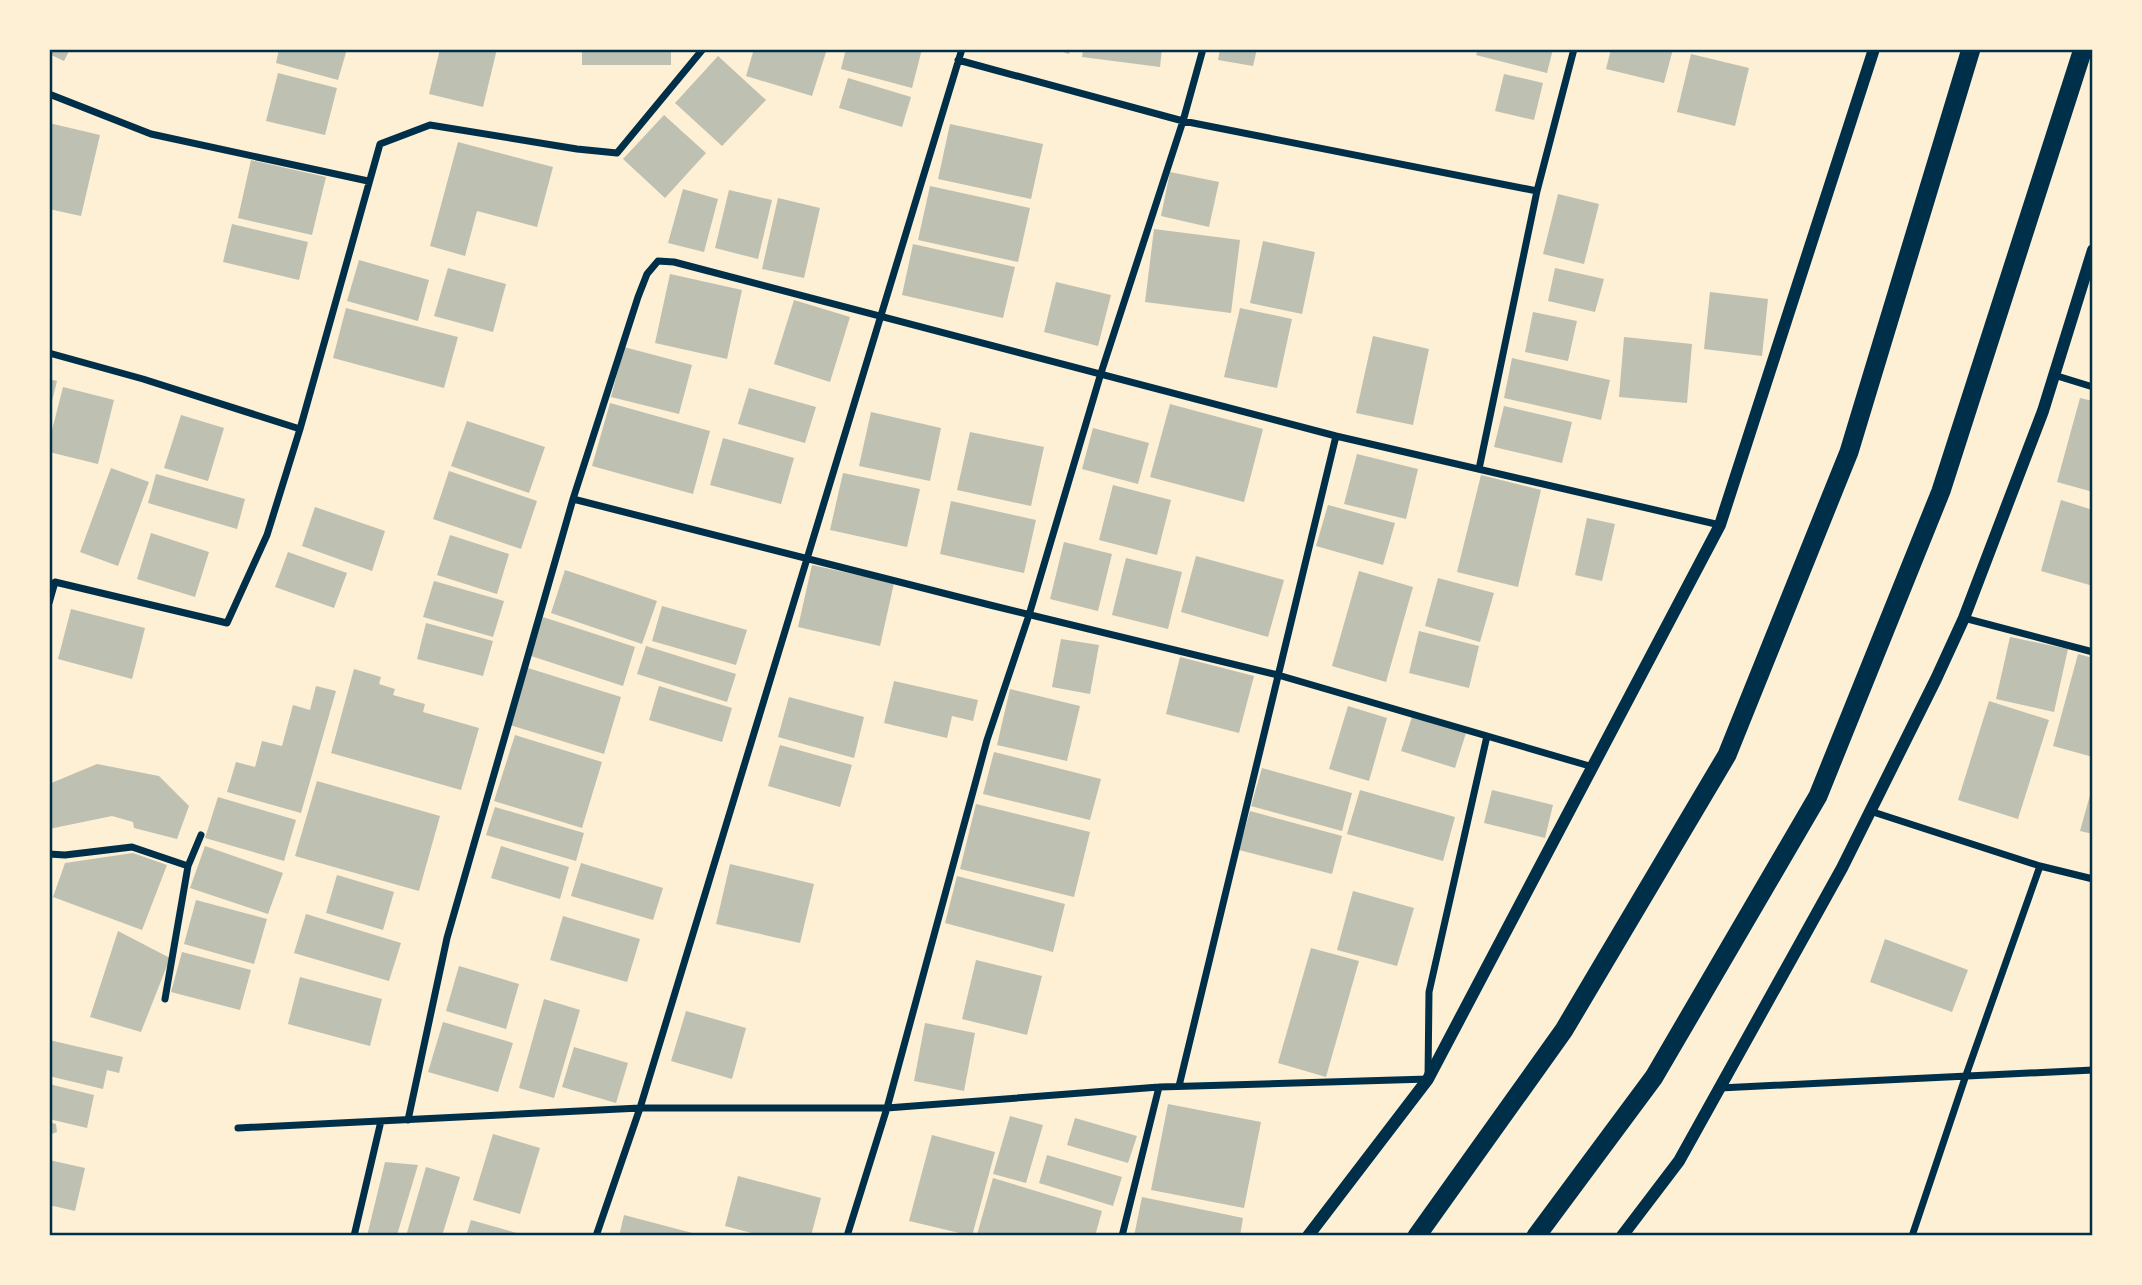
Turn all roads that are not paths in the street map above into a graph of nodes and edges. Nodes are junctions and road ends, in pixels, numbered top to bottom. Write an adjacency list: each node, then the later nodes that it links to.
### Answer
1 (703, 49): 11 (street)
2 (962, 49): 8 (street)
3 (1203, 49): 10 (street)
4 (1574, 49): 12 (street)
5 (1874, 49): 23 (street)
6 (1971, 49): 57 (highway)
7 (2083, 49): 58 (highway)
8 (958, 60): 10 (street); 14 (street)
9 (49, 94): 11 (street)
10 (1184, 121): 12 (street); 16 (street)
11 (368, 181): 19 (street)
12 (1537, 191): 21 (street)
13 (2093, 250): 17 (street)
14 (879, 316): 16 (street); 22 (street); 24 (street)
15 (49, 353): 19 (street)
16 (1101, 373): 20 (street); 27 (street)
17 (2054, 375): 18 (street); 28 (street)
18 (2093, 387)
19 (300, 429): 25 (street)
20 (1336, 436): 21 (street); 30 (street)
21 (1479, 469): 23 (street)
22 (573, 499): 24 (street); 48 (street)
23 (1720, 526): 32 (street)
24 (808, 558): 27 (street); 46 (street)
25 (52, 581): 26 (street)
26 (49, 603)
27 (1029, 615): 30 (street); 47 (street)
28 (1964, 618): 29 (street); 33 (street)
29 (2093, 652)
30 (1278, 675): 31 (street); 43 (street)
31 (1487, 736): 32 (street); 42 (street)
32 (1593, 767): 42 (street)
33 (1870, 811): 37 (street); 45 (street)
34 (201, 835): 36 (street)
35 (49, 854): 36 (street)
36 (188, 866): 39 (street)
37 (2040, 866): 38 (street); 41 (street)
38 (2093, 879)
39 (165, 999)
40 (2093, 1070): 41 (street)
41 (1965, 1078): 45 (street); 51 (street)
42 (1428, 1079): 43 (street); 56 (street)
43 (1179, 1086): 44 (street)
44 (1159, 1087): 47 (street); 55 (street)
45 (1719, 1088): 59 (street)
46 (640, 1108): 47 (street); 48 (street); 53 (street)
47 (887, 1108): 54 (street)
48 (408, 1120): 49 (street)
49 (381, 1121): 50 (street); 52 (street)
50 (238, 1128)
51 (1913, 1234): 60 (street)
52 (354, 1236)
53 (596, 1236)
54 (847, 1236)
55 (1122, 1236)
56 (1308, 1236)
57 (1417, 1236)
58 (1536, 1236)
59 (1622, 1236)
60 (1924, 1236)

